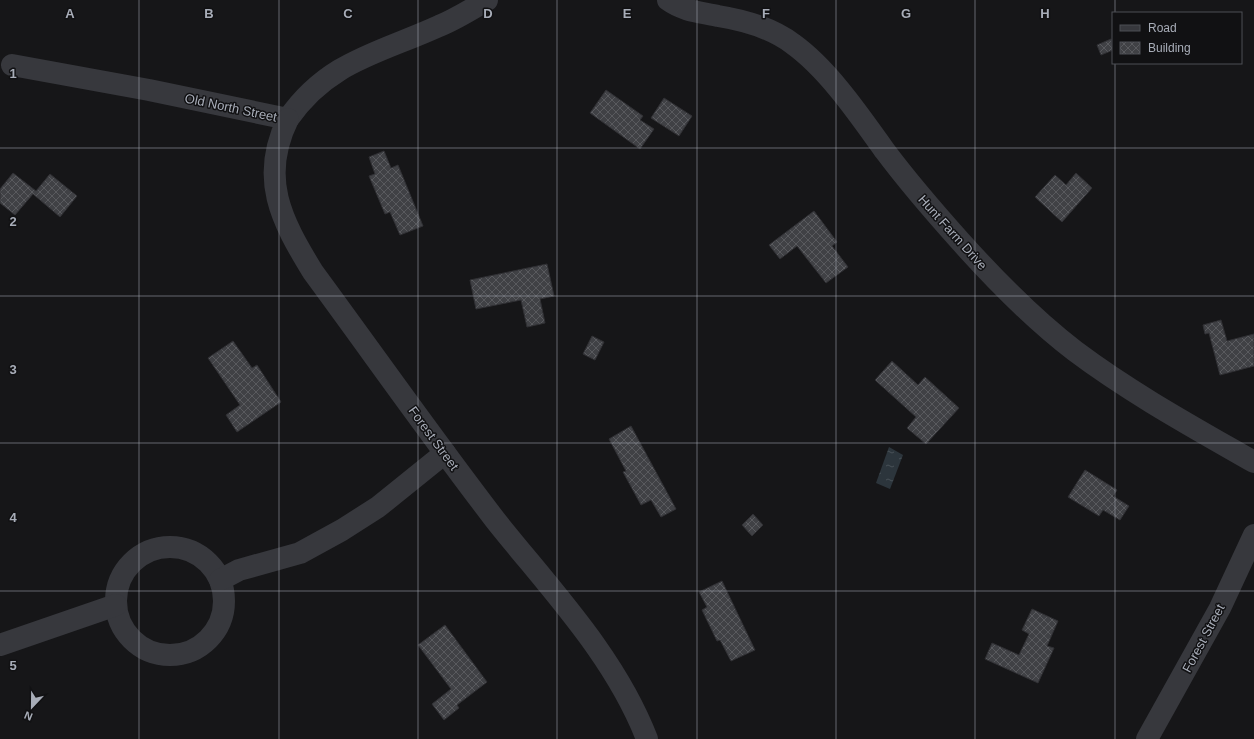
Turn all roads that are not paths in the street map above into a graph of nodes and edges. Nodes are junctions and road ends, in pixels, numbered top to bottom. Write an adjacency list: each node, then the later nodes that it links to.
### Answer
1 (488, 0): 4 (street, Old North Street)
2 (668, 0): 6 (street, Hunt Farm Drive)
3 (12, 65): 4 (street, Old North Street)
4 (288, 119): 5 (street, Forest Street)
5 (445, 453): 8 (street); 11 (street, Forest Street)
6 (1254, 462)
7 (1254, 535): 12 (street, Forest Street)
8 (220, 580): 9 (street); 9 (street)
9 (116, 605): 10 (street)
10 (0, 645)
11 (647, 739)
12 (1147, 739)

